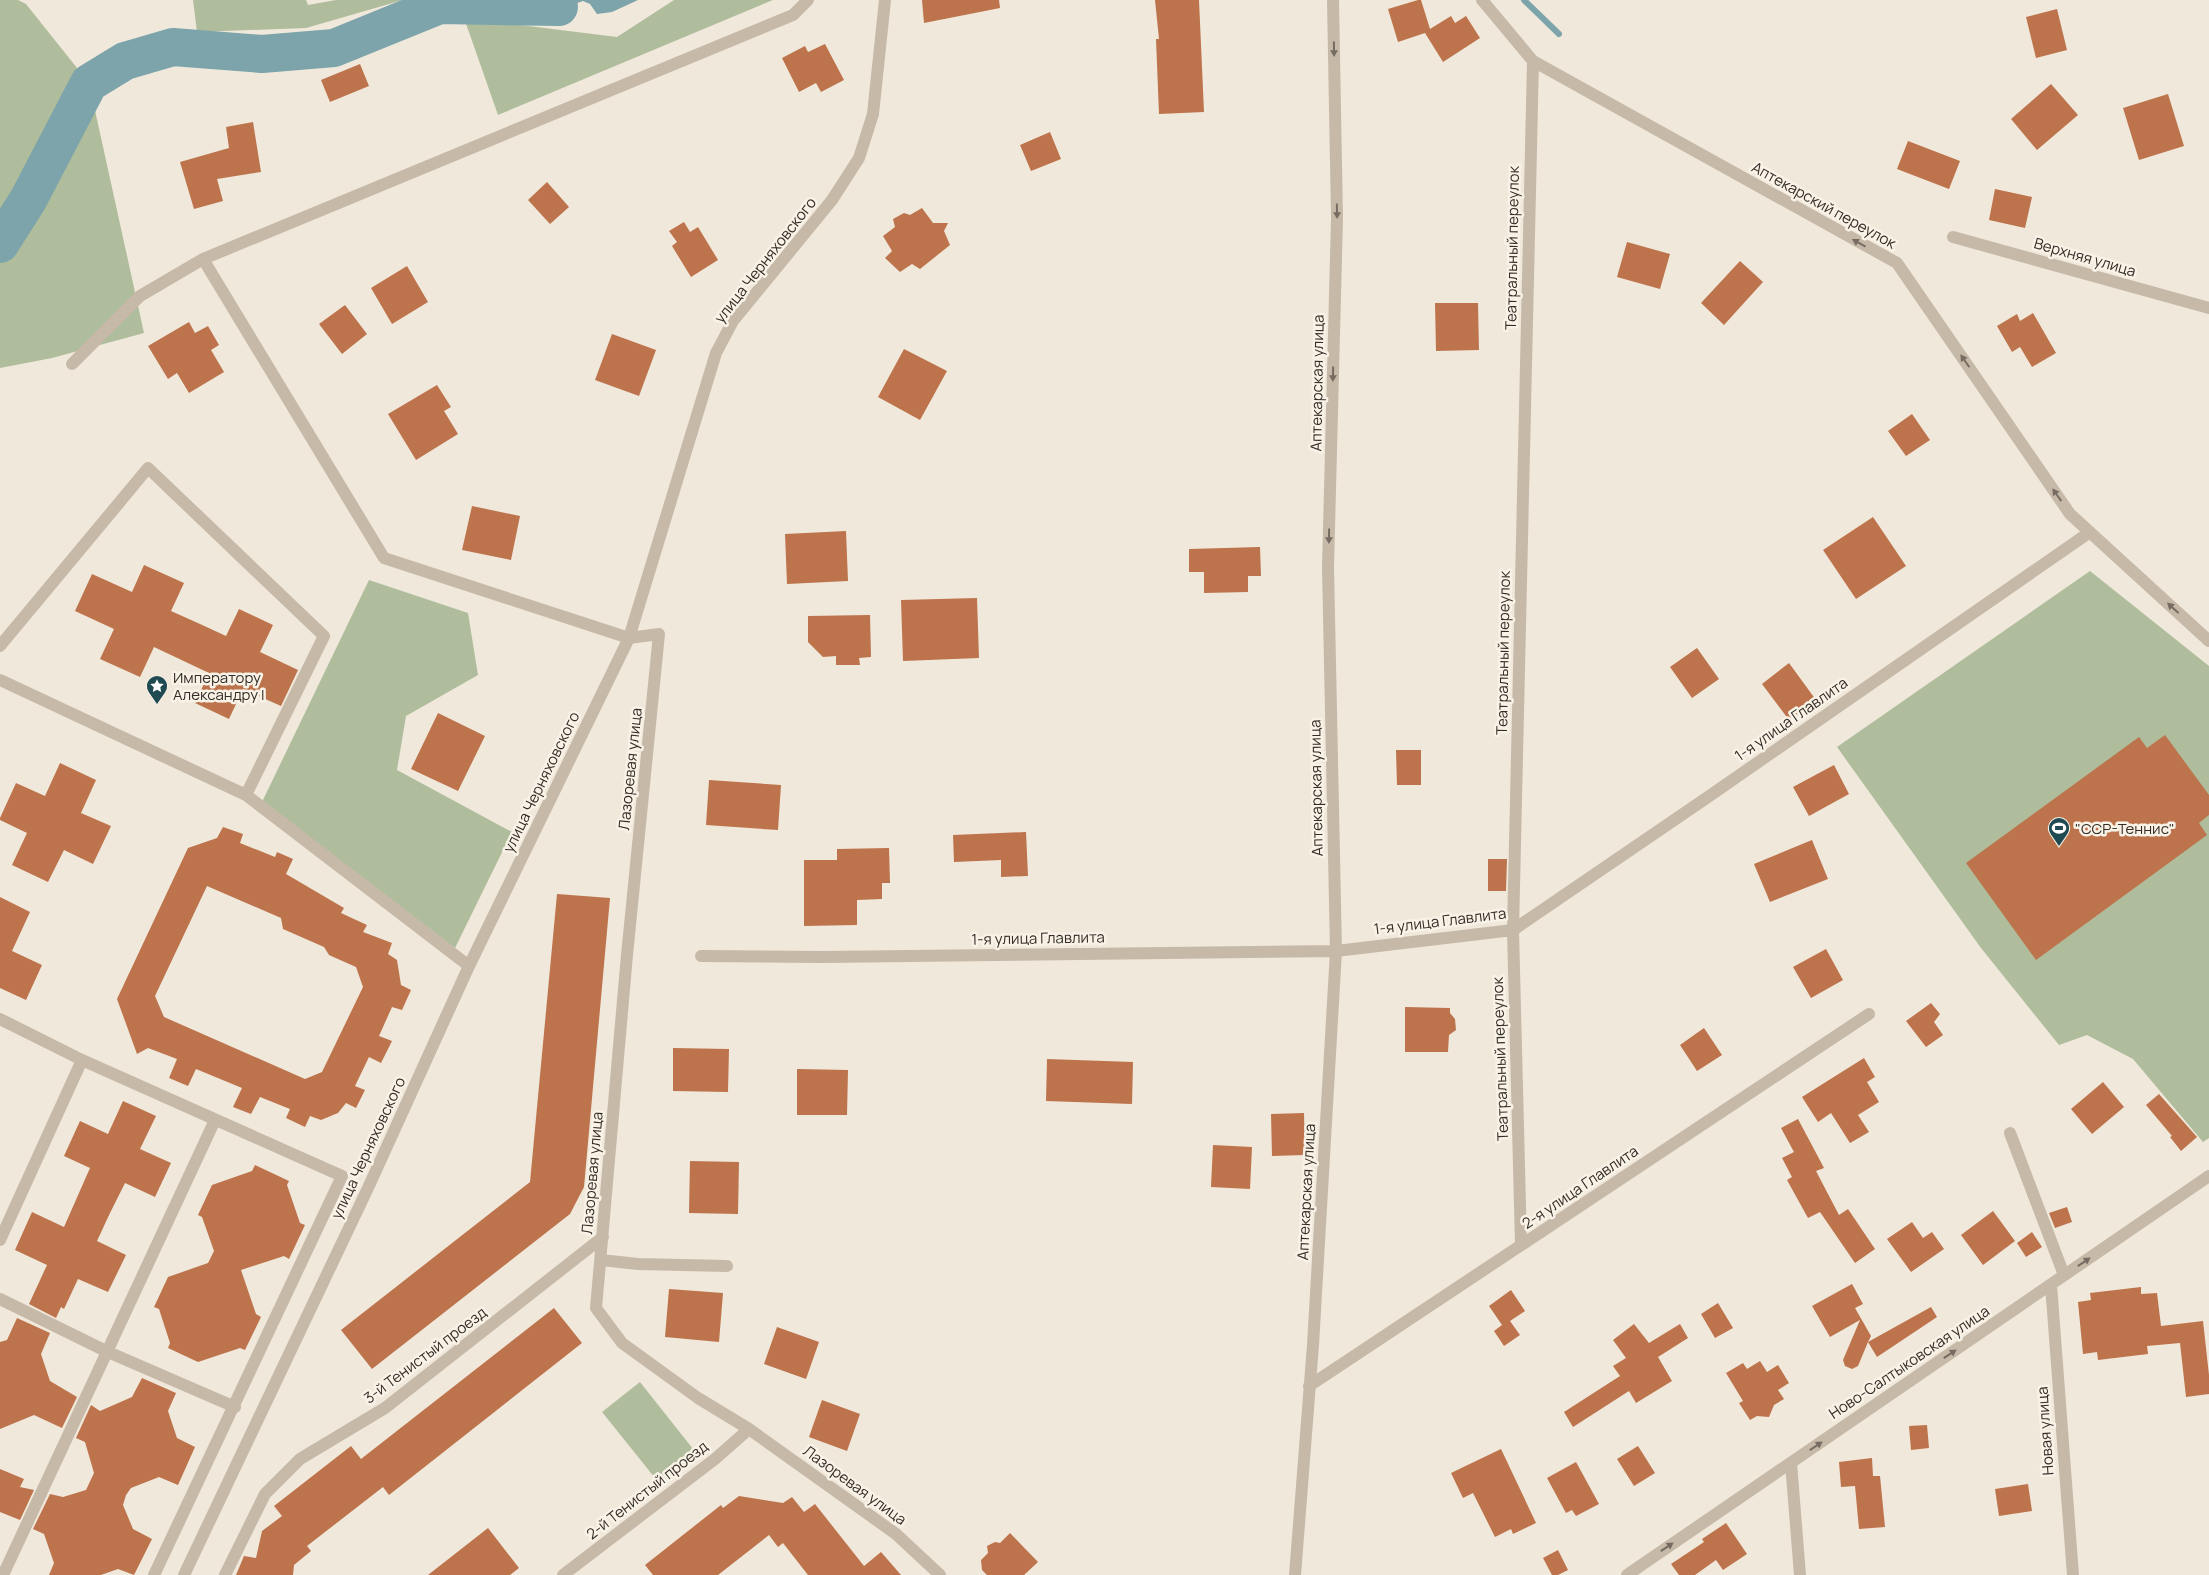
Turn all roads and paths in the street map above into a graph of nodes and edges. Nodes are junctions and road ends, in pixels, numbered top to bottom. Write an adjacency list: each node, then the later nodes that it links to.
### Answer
1 (808, 0): 7 (street)
2 (885, 0): 11 (street, улица Черняховского)
3 (1333, 0): 17 (street, Аптекарская улица, one-way to 17)
4 (1482, 0): 5 (street, Аптекарский переулок)
5 (1533, 62): 10 (street, Аптекарский переулок, one-way to 5); 16 (street, Театральный переулок)
6 (1953, 237): 8 (street, Верхняя улица)
7 (203, 259): 9 (street); 11 (street)
8 (2209, 308)
9 (72, 364)
10 (2090, 532): 12 (street, Аптекарский переулок, one-way to 10); 16 (street, 1-я улица Главлита)
11 (629, 638): 19 (street, улица Черняховского); 26 (street, Лазоревая улица)
12 (2209, 641)
13 (0, 646): 15 (street)
14 (0, 680): 15 (street)
15 (246, 795): 19 (street)
16 (1513, 930): 17 (street, 1-я улица Главлита); 28 (street, Театральный переулок)
17 (1336, 951): 18 (street, 1-я улица Главлита); 35 (street, Аптекарская улица)
18 (701, 956)
19 (468, 966): 41 (street, улица Черняховского)
20 (1869, 1014): 28 (street, 2-я улица Главлита)
21 (0, 1019): 22 (street)
22 (82, 1060): 23 (street); 27 (street)
23 (216, 1120): 34 (street); 36 (street)
24 (2010, 1133): 31 (street)
25 (2209, 1176): 31 (street, Ново-Салтыковская улица, one-way to 25)
26 (603, 1238): 29 (street, Лазоревая улица); 42 (street, 3-й Тенистый проезд)
27 (0, 1240)
28 (1521, 1245): 35 (street, 2-я улица Главлита)
29 (601, 1260): 30 (street); 37 (street, Лазоревая улица)
30 (727, 1266)
31 (2064, 1275): 32 (street, Ново-Салтыковская улица)
32 (2050, 1285): 38 (street, Ново-Салтыковская улица, one-way to 32); 48 (street, Новая улица)
33 (0, 1299): 34 (street)
34 (108, 1352): 36 (street); 39 (street)
35 (1309, 1386): 45 (street, Аптекарская улица)
36 (234, 1408): 40 (street)
37 (749, 1429): 43 (street, 2-й Тенистый проезд); 44 (street, Лазоревая улица)
38 (1791, 1463): 46 (street, Ново-Салтыковская улица, one-way to 38); 47 (street)
39 (1, 1575)
40 (154, 1575)
41 (184, 1575)
42 (225, 1575)
43 (563, 1575)
44 (940, 1575)
45 (1295, 1575)
46 (1627, 1575)
47 (1800, 1575)
48 (2073, 1575)

